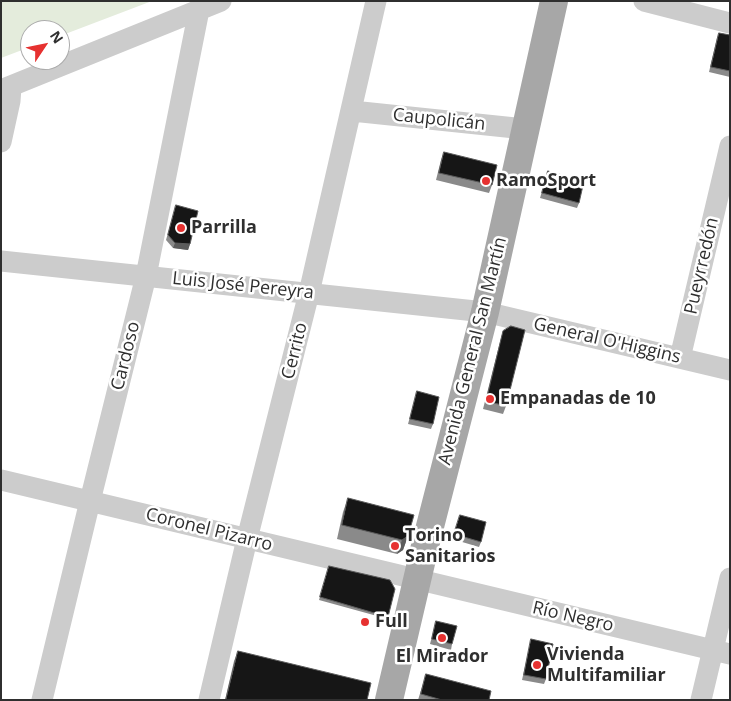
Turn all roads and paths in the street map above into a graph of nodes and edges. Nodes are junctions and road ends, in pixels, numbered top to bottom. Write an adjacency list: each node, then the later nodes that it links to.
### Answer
1 (221, 1): 5 (street)
2 (376, 1): 8 (street, Cerrito)
3 (554, 1): 9 (main road, Avenida General San Martín)
4 (644, 1): 6 (street)
5 (199, 10): 7 (street); 13 (street, Cardoso)
6 (730, 23)
7 (6, 89): 10 (street)
8 (352, 111): 9 (street, Caupolicán); 14 (street, Cerrito)
9 (525, 129): 15 (main road, Avenida General San Martín)
10 (1, 142)
11 (730, 146): 16 (street, Pueyrredón)
12 (1, 261): 13 (street, Luis José Pereyra)
13 (146, 276): 14 (street, Luis José Pereyra); 19 (street, Cardoso)
14 (309, 293): 15 (street, Luis José Pereyra); 20 (street, Cerrito)
15 (485, 312): 16 (street, General O'Higgins); 22 (main road, Avenida General San Martín)
16 (680, 358): 17 (street, General O'Higgins)
17 (730, 370)
18 (1, 480): 19 (street, Coronel Pizarro)
19 (90, 501): 20 (street, Coronel Pizarro); 24 (street, Cardoso)
20 (247, 539): 22 (street, Coronel Pizarro); 25 (street, Cerrito)
21 (730, 578): 23 (street)
22 (417, 580): 23 (street, Río Negro); 26 (main road, Avenida General San Martín)
23 (721, 652): 27 (street)
24 (42, 700)
25 (209, 700)
26 (389, 700)
27 (701, 700)

